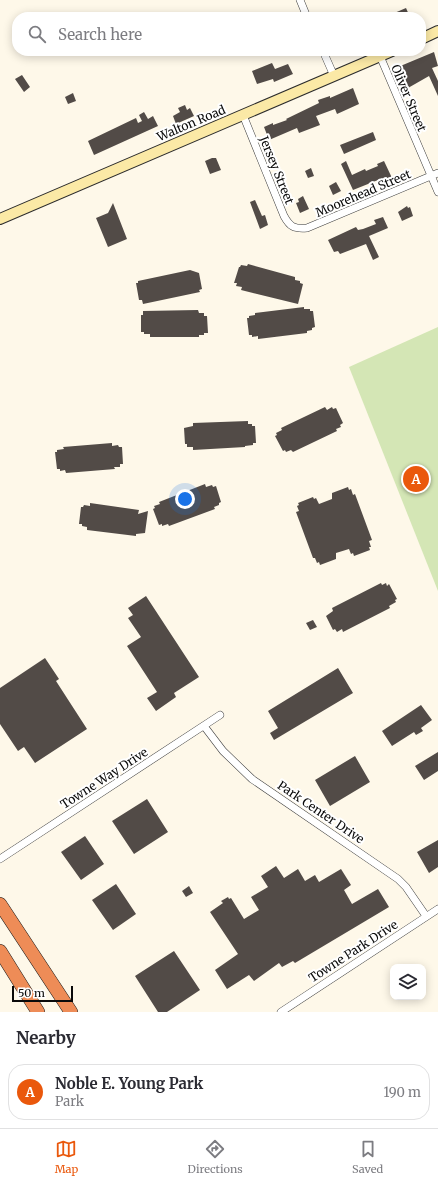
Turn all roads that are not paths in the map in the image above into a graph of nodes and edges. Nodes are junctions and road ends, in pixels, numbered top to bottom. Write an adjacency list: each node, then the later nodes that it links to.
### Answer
1 (300, 0): 2 (street)
2 (306, 12)
3 (438, 31): 4 (street)
4 (426, 37)
5 (325, 56): 7 (street)
6 (380, 56): 7 (street, Walton Road); 9 (street, Oliver Street)
7 (334, 76): 8 (street, Walton Road)
8 (243, 115): 11 (street, Walton Road); 12 (street, Jersey Street)
9 (435, 174): 10 (street, Oliver Street); 12 (street, Moorehead Street)
10 (438, 192)
11 (0, 219)
12 (295, 229)
13 (220, 715): 14 (street, Towne Way Drive)
14 (204, 726): 15 (street, Towne Way Drive); 18 (street, Park Center Drive)
15 (0, 859)
16 (0, 904): 21 (highway)
17 (438, 909): 18 (street, Towne Park Drive)
18 (426, 916): 22 (street, Towne Park Drive)
19 (0, 951): 20 (highway)
20 (38, 1012)
21 (71, 1012)
22 (281, 1012)

